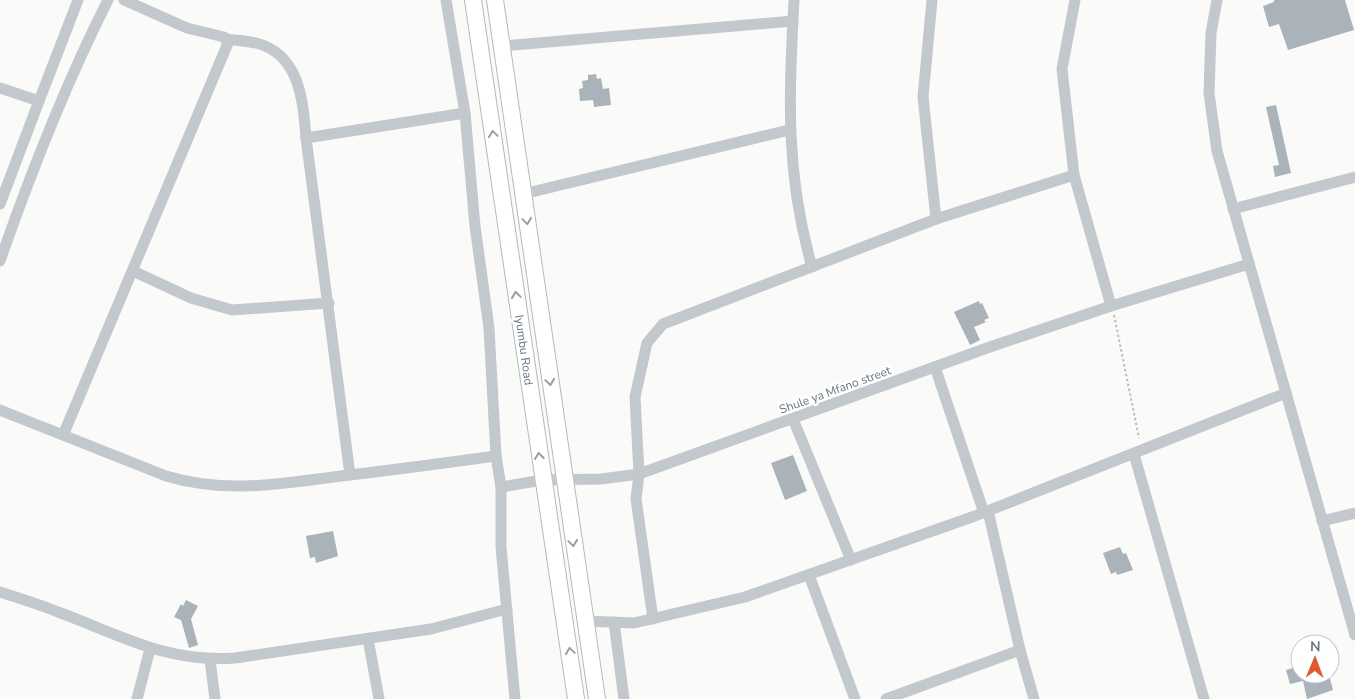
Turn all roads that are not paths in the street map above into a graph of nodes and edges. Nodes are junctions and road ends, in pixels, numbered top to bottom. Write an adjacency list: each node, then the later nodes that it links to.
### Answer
1 (78, 0): 15 (street)
2 (108, 0): 25 (street)
3 (124, 0): 12 (street)
4 (446, 0): 16 (street)
5 (474, 0): 41 (main road, Iyumbu Road, one-way to 5)
6 (495, 0): 13 (main road, Iyumbu Road)
7 (794, 0): 11 (street)
8 (932, 0): 24 (street)
9 (1075, 0): 19 (street)
10 (1216, 0): 23 (street)
11 (793, 21): 13 (street); 17 (street)
12 (226, 39): 18 (street); 28 (street)
13 (502, 46): 21 (main road, Iyumbu Road)
14 (0, 88): 15 (street)
15 (38, 101): 22 (street)
16 (465, 113): 18 (street); 37 (street)
17 (789, 130): 21 (street); 27 (street)
18 (306, 138): 29 (street)
19 (1074, 176): 24 (street); 30 (street)
20 (1355, 177): 23 (street)
21 (523, 194): 40 (main road, Iyumbu Road, one-way to 40)
22 (0, 204)
23 (1233, 209): 26 (street)
24 (936, 219): 27 (street)
25 (0, 261)
26 (1249, 264): 30 (street, Shule ya Mfano street); 32 (street)
27 (812, 267): 38 (street)
28 (133, 272): 29 (street); 35 (street)
29 (329, 303): 39 (street)
30 (1111, 306): 31 (street, Shule ya Mfano street)
31 (935, 367): 34 (street, Shule ya Mfano street); 43 (street)
32 (1286, 393): 36 (street); 45 (street)
33 (0, 410): 35 (street)
34 (793, 419): 38 (street, Shule ya Mfano street); 46 (street)
35 (64, 433): 39 (street)
36 (1134, 454): 43 (street); 68 (street)
37 (496, 456): 39 (street); 42 (street)
38 (639, 474): 40 (street, Shule ya Mfano street); 50 (street)
39 (350, 475)
40 (564, 478): 41 (street, Shule ya Mfano street); 51 (main road, Iyumbu Road, one-way to 51)
41 (542, 480): 42 (street, Shule ya Mfano street); 62 (main road, Iyumbu Road, one-way to 41)
42 (501, 487): 49 (street)
43 (986, 512): 46 (street); 56 (street)
44 (1355, 513): 45 (street)
45 (1322, 521): 53 (street)
46 (852, 560): 47 (street)
47 (808, 575): 50 (street); 65 (street)
48 (0, 592): 55 (street)
49 (508, 609): 54 (street); 61 (street)
50 (653, 619): 52 (street)
51 (585, 621): 52 (street); 63 (main road, Iyumbu Road)
52 (614, 622): 64 (street)
53 (1355, 635)
54 (368, 639): 57 (street); 60 (street)
55 (150, 649): 57 (street); 58 (street)
56 (1020, 650): 66 (street); 67 (street)
57 (210, 660): 59 (street)
58 (137, 699)
59 (215, 699)
60 (379, 699)
61 (515, 699)
62 (576, 699)
63 (597, 699)
64 (624, 699)
65 (854, 699)
66 (886, 699)
67 (1034, 699)
68 (1204, 699)

